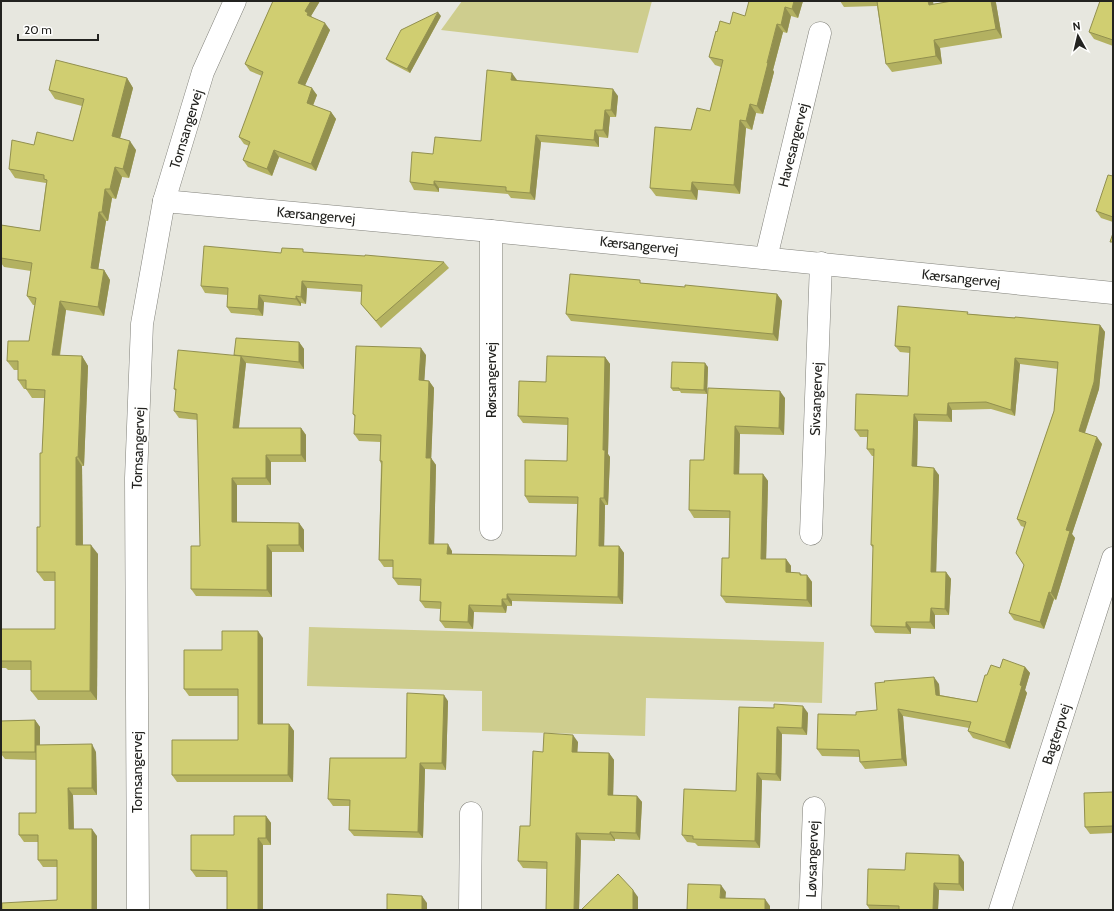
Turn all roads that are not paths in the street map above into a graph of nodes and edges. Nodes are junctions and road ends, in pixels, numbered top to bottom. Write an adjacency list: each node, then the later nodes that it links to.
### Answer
1 (235, 1): 3 (street, Tornsangervej)
2 (820, 33): 5 (street, Havesangervej)
3 (164, 201): 4 (street, Kærsangervej); 13 (street, Tornsangervej)
4 (491, 231): 5 (street, Kærsangervej); 8 (street, Rørsangervej)
5 (766, 258): 6 (street, Kærsangervej)
6 (821, 264): 7 (street, Kærsangervej); 9 (street, Sivsangervej)
7 (1113, 293)
8 (491, 529)
9 (811, 534)
10 (1113, 558): 16 (street, Bagterpvej)
11 (814, 808): 15 (street, Løvsangervej)
12 (471, 813): 14 (street)
13 (138, 910)
14 (470, 910)
15 (810, 910)
16 (1000, 910)

